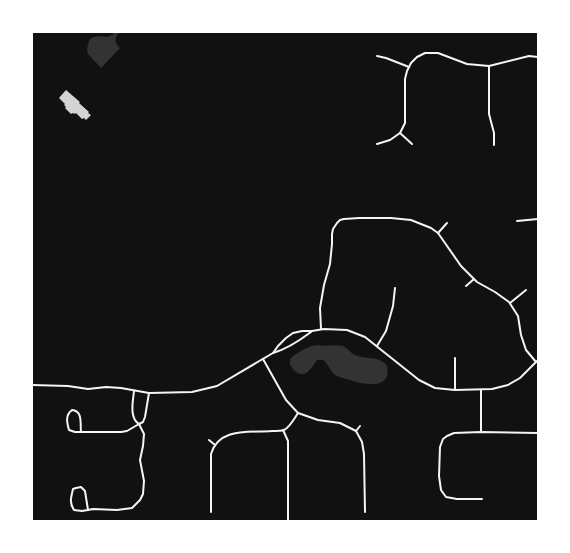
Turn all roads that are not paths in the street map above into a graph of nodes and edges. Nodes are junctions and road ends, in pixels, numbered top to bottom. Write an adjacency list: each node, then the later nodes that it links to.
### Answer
1 (377, 56): 4 (street)
2 (538, 57): 3 (street)
3 (489, 66): 4 (street); 8 (street)
4 (409, 67): 5 (street)
5 (400, 133): 6 (street); 7 (street)
6 (377, 144)
7 (412, 144)
8 (494, 145)
9 (538, 219): 10 (street)
10 (517, 221)
11 (447, 223): 12 (street)
12 (438, 233): 13 (street); 18 (street)
13 (474, 279): 14 (street); 17 (street)
14 (466, 286)
15 (395, 288): 20 (street)
16 (526, 290): 17 (street)
17 (510, 303): 24 (street)
18 (321, 329): 19 (street); 20 (street)
19 (312, 331): 21 (street); 21 (street)
20 (377, 346): 26 (street)
21 (273, 353): 23 (street)
22 (455, 358): 26 (street)
23 (263, 359): 29 (street); 30 (street)
24 (537, 361): 27 (street)
25 (32, 386): 28 (street)
26 (455, 390): 27 (street)
27 (481, 390): 36 (street)
28 (134, 391): 29 (street); 31 (street)
29 (149, 393): 31 (street)
30 (298, 413): 33 (street); 35 (street)
31 (139, 424): 34 (street); 41 (street)
32 (360, 426): 35 (street)
33 (283, 430): 39 (street); 44 (street)
34 (80, 432): 34 (street)
35 (356, 432): 43 (street)
36 (481, 432): 37 (street); 40 (street)
37 (538, 433)
38 (209, 440): 39 (street)
39 (215, 445): 42 (street)
40 (482, 499)
41 (88, 510): 41 (street)
42 (211, 512)
43 (364, 512)
44 (288, 521)

